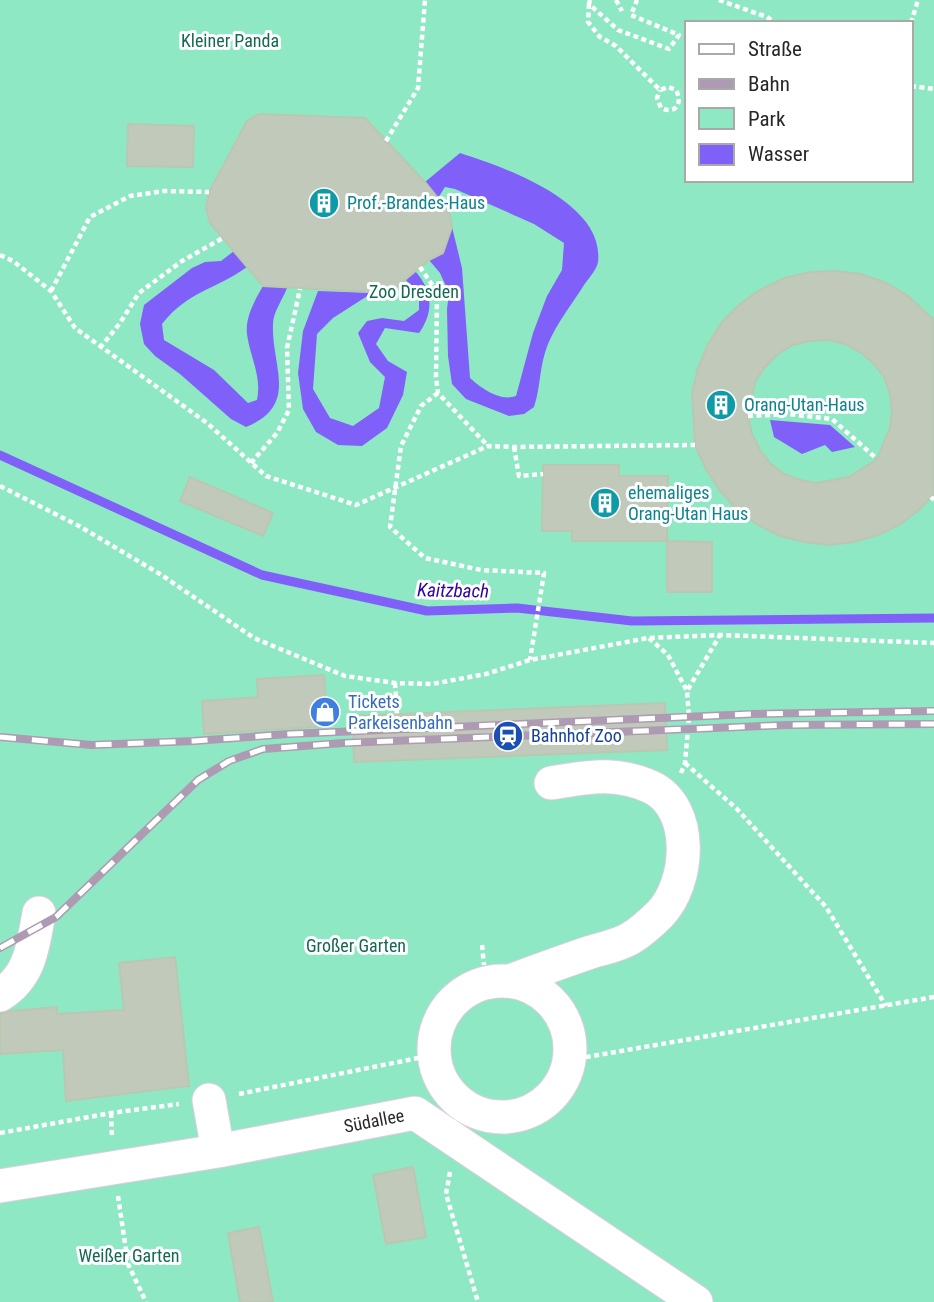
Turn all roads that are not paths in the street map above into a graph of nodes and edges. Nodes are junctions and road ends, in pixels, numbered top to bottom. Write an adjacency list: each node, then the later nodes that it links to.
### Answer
1 (551, 783): 3 (lane)
2 (39, 913): 4 (lane)
3 (497, 972): 6 (lane); 6 (lane)
4 (0, 995)
5 (209, 1100): 8 (lane)
6 (472, 1111): 7 (lane)
7 (456, 1140): 8 (lane, Südallee); 10 (lane, Südallee)
8 (218, 1151): 9 (lane, Südallee)
9 (0, 1186)
10 (696, 1302)

